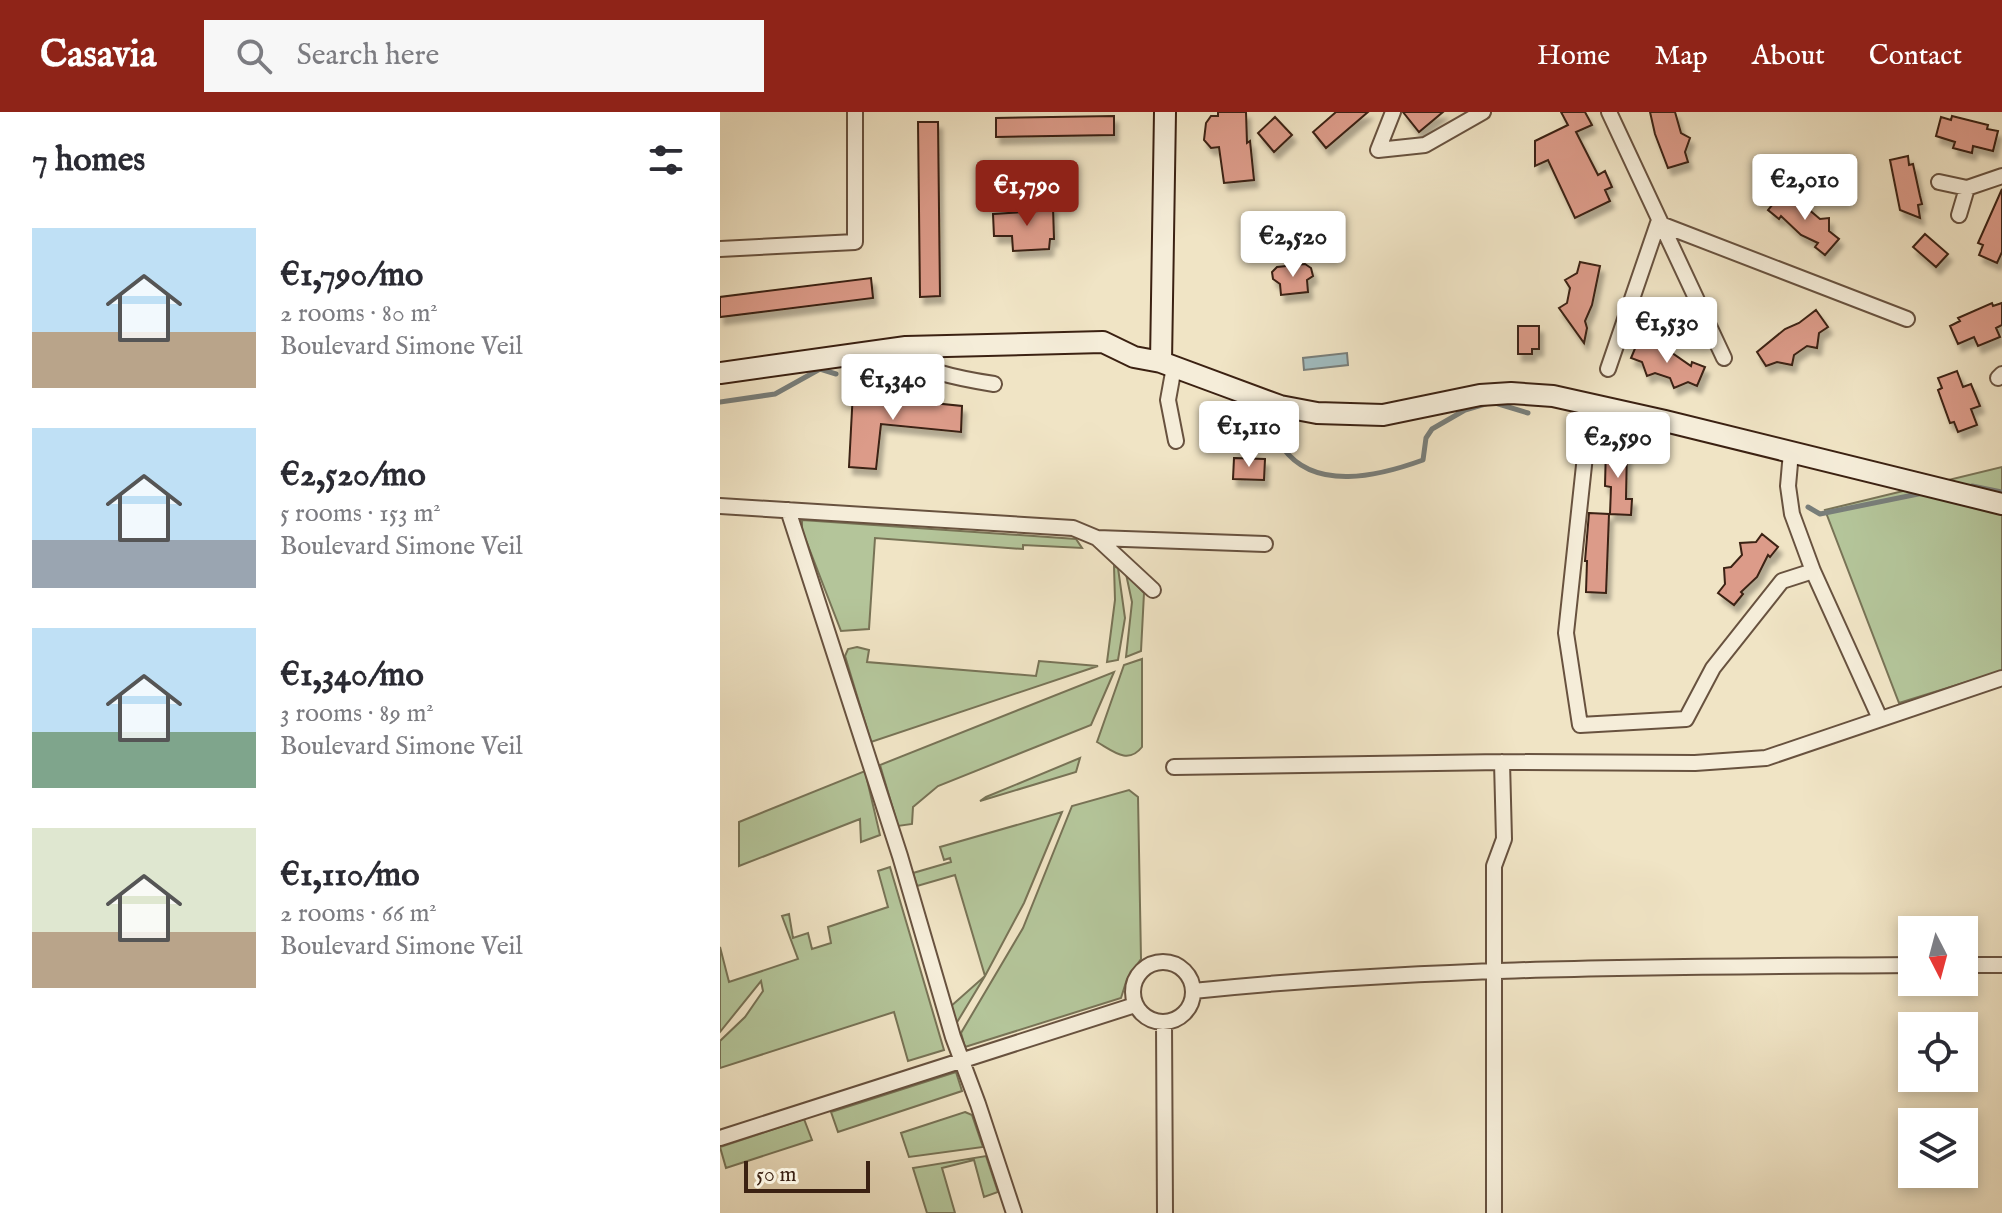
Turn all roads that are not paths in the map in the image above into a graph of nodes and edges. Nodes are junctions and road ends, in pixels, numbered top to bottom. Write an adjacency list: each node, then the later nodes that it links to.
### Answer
1 (855, 112): 11 (street)
2 (1165, 112): 15 (main road)
3 (1393, 112): 4 (street)
4 (1483, 112)
5 (1609, 112): 10 (street)
6 (2002, 176): 8 (street)
7 (1939, 182): 8 (street)
8 (1967, 188): 9 (street)
9 (1959, 215)
10 (1658, 223): 12 (street); 14 (street); 16 (street)
11 (720, 249)
12 (1907, 319)
13 (886, 349): 15 (main road); 17 (main road); 18 (street)
14 (1724, 358)
15 (1167, 365): 20 (street); 21 (main road)
16 (1608, 369)
17 (720, 373)
18 (994, 384)
19 (1591, 429): 27 (street)
20 (1176, 441)
21 (1791, 452): 22 (main road); 27 (street)
22 (2002, 504)
23 (720, 506): 24 (street)
24 (788, 510): 25 (street); 40 (street)
25 (1097, 538): 26 (street); 28 (street)
26 (1265, 544)
27 (1813, 571): 30 (street)
28 (1153, 590)
29 (2002, 678): 31 (street)
30 (1877, 712)
31 (1502, 762): 32 (street); 36 (street)
32 (1174, 767)
33 (1898, 965): 36 (street)
34 (1978, 965): 35 (street)
35 (2002, 965)
36 (1493, 970): 37 (street); 44 (street)
37 (1193, 991): 38 (street); 39 (street)
38 (1135, 1005): 39 (street); 40 (street)
39 (1164, 1022): 43 (street)
40 (961, 1060): 41 (street); 42 (street)
41 (720, 1138)
42 (1014, 1213)
43 (1165, 1213)
44 (1494, 1213)

